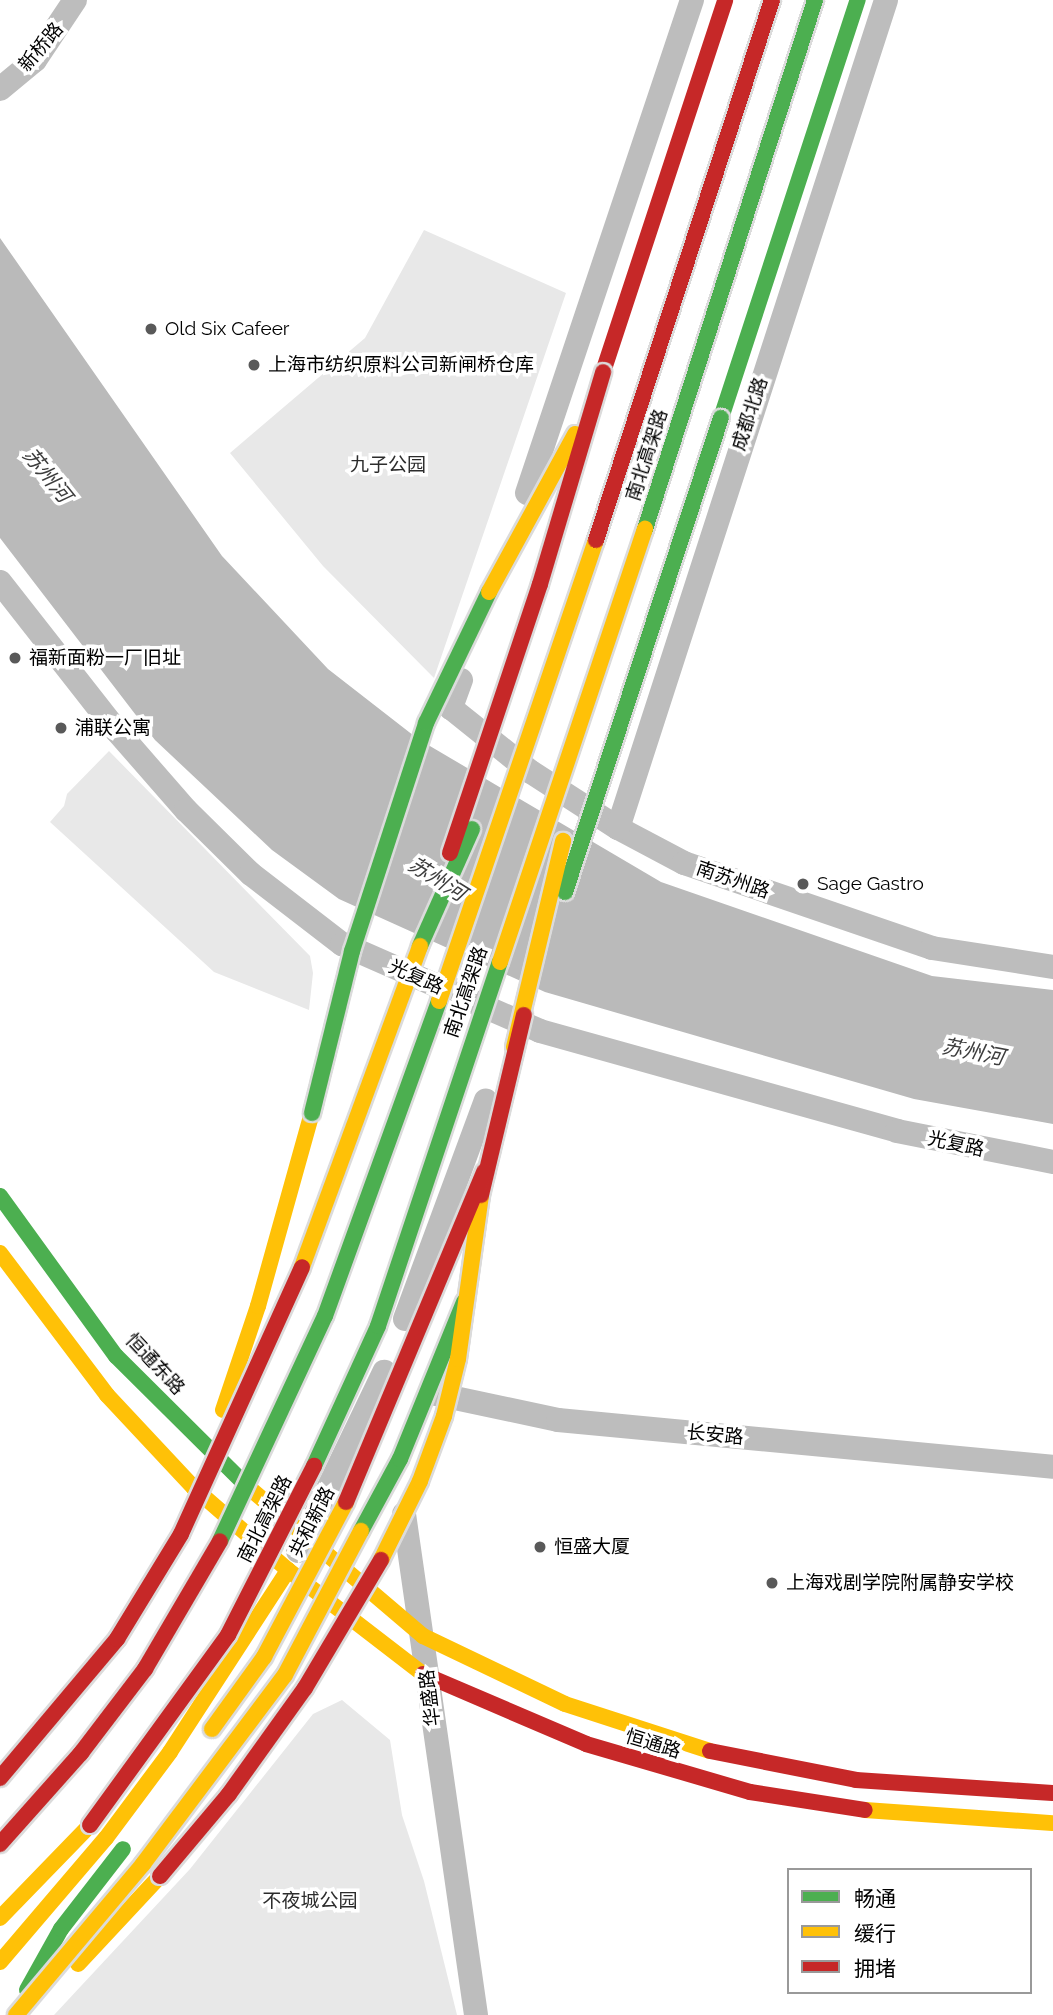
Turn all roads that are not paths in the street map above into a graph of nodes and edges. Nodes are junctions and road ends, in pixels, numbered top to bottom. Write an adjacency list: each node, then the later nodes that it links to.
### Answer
1 (75, 0): 8 (street, 新桥路)
2 (692, 0): 13 (street, 南苏州路)
3 (726, 0): 9 (main road)
4 (772, 0): 11 (main road, 南北高架路, bridge)
5 (816, 0): 12 (main road, 南北高架路, bridge)
6 (886, 0): 13 (street, 成都北路)
7 (856, 6): 17 (main road, bridge)
8 (0, 89)
9 (603, 372): 14 (main road, bridge); 24 (main road, bridge)
10 (0, 582): 14 (street, 光复路)
11 (578, 591): 14 (main road, bridge); 37 (main road, 南北高架路, bridge)
12 (620, 607): 17 (main road, bridge); 38 (main road, 南北高架路, bridge)
13 (618, 828): 15 (street, 南苏州路)
14 (414, 966): 16 (street, 光复路); 24 (street); 32 (main road, bridge)
15 (1053, 967)
16 (515, 1022): 18 (street, 光复路); 23 (street, 共和新路)
17 (514, 1046): 19 (main road, bridge)
18 (1053, 1162)
19 (484, 1172): 22 (main road, bridge); 31 (main road, bridge)
20 (0, 1196): 24 (main road, 恒通东路)
21 (0, 1253): 26 (main road)
22 (464, 1301): 40 (main road, bridge); 40 (main road, bridge)
23 (380, 1383): 25 (street, 长安路); 27 (street, 共和新路); 29 (street, 华盛路)
24 (212, 1454): 26 (street); 27 (main road, 恒通东路)
25 (1053, 1467)
26 (194, 1489): 28 (main road); 33 (main road)
27 (304, 1539): 28 (street, 共和新路); 29 (main road, 恒通路)
28 (288, 1570): 30 (main road, 恒通路); 39 (main road, 共和新路)
29 (423, 1636): 30 (street, 华盛路); 34 (main road, 恒通路)
30 (428, 1678): 35 (main road, 恒通路); 41 (street, 华盛路)
31 (203, 1742)
32 (0, 1778)
33 (0, 1788)
34 (1053, 1793)
35 (1053, 1823)
36 (131, 1838): 40 (main road, bridge)
37 (0, 1844)
38 (0, 1918)
39 (0, 1962)
40 (18, 2015)
41 (476, 2015)

